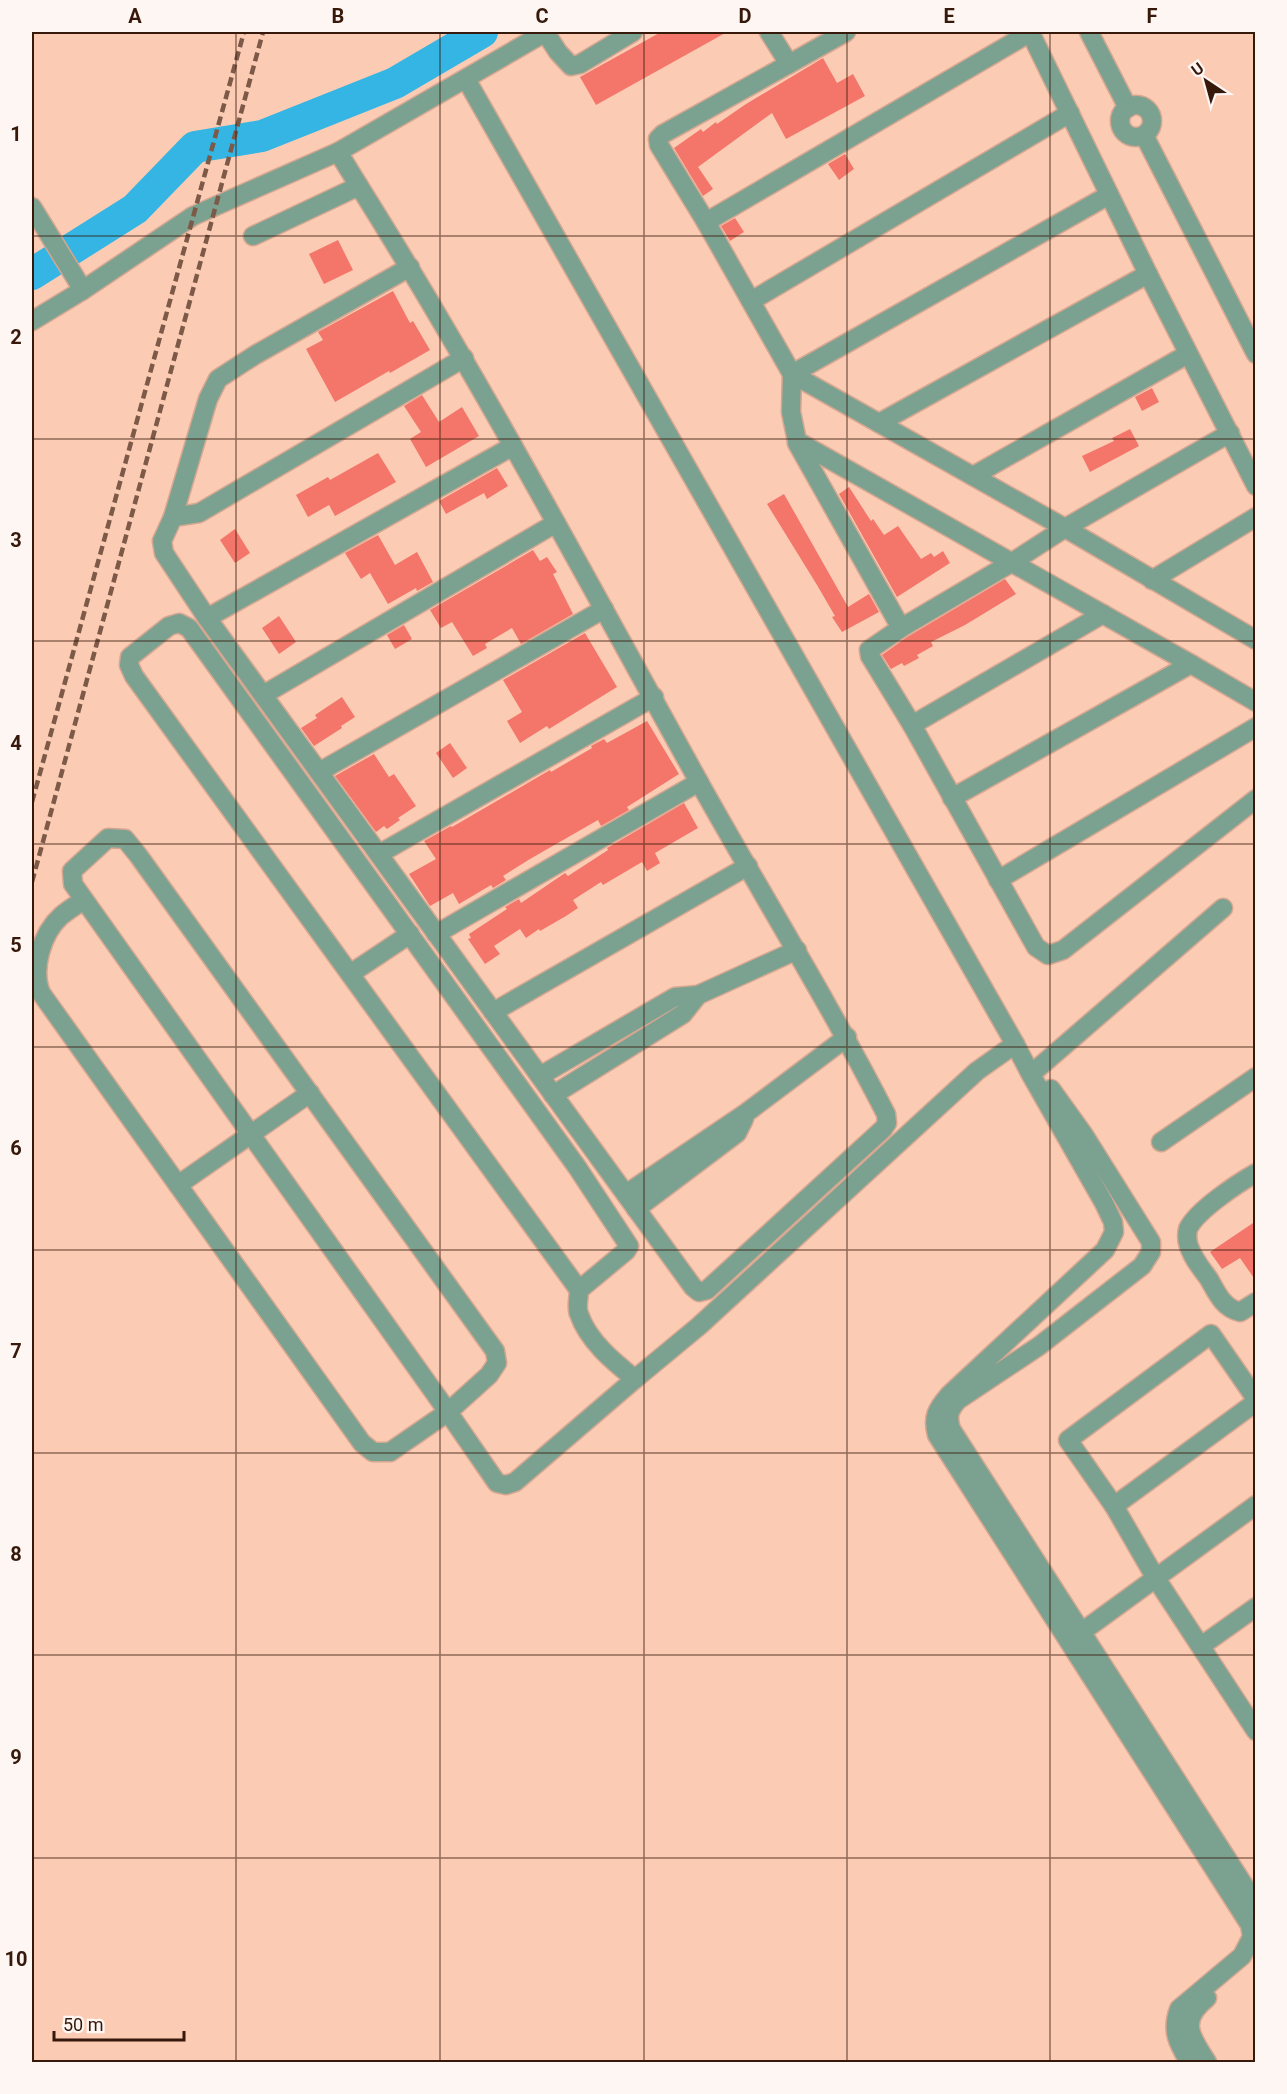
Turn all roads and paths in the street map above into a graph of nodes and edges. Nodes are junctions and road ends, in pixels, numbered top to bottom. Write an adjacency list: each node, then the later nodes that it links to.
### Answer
1 (633, 32): 6 (street)
2 (769, 32): 8 (street)
3 (846, 32): 7 (street)
4 (1031, 32): 10 (street); 14 (street)
5 (1089, 32): 22 (street)
6 (549, 38): 9 (street)
7 (815, 39): 8 (street)
8 (789, 64): 14 (street)
9 (465, 79): 11 (street); 66 (street)
10 (1070, 112): 12 (street); 19 (street)
11 (347, 167): 15 (street); 16 (street); 18 (street)
12 (1109, 195): 17 (street); 24 (street)
13 (32, 207): 18 (street)
14 (706, 222): 19 (street)
15 (253, 236)
16 (410, 267): 23 (street); 31 (street)
17 (1148, 274): 21 (street); 25 (street)
18 (80, 284): 20 (street)
19 (751, 301): 24 (street)
20 (32, 321)
21 (1188, 354): 26 (street); 29 (street)
22 (1256, 354)
23 (464, 358): 28 (street); 31 (street)
24 (792, 374): 25 (street); 27 (street)
25 (879, 423): 29 (street)
26 (1230, 433): 30 (street); 34 (street)
27 (796, 441): 35 (street); 41 (street)
28 (513, 446): 33 (street); 39 (street)
29 (973, 476): 34 (street)
30 (1256, 486)
31 (173, 517): 39 (street)
32 (1256, 517): 36 (street)
33 (556, 523): 37 (street); 45 (street)
34 (1065, 528): 35 (street); 36 (street)
35 (1011, 563): 38 (street); 41 (street)
36 (1152, 580): 42 (street)
37 (604, 609): 46 (street); 50 (street)
38 (1103, 614): 44 (street); 48 (street)
39 (207, 618): 45 (street)
40 (1256, 619): 42 (street)
41 (901, 627): 48 (street)
42 (1238, 630): 43 (street)
43 (1256, 640)
44 (1191, 664): 47 (street); 52 (street)
45 (263, 695): 50 (street)
46 (654, 697): 51 (street); 54 (street)
47 (1256, 702)
48 (912, 725): 52 (street)
49 (1256, 727): 56 (street)
50 (319, 772): 54 (street)
51 (699, 782): 55 (street); 60 (street)
52 (952, 798): 56 (street)
53 (1256, 800): 56 (street)
54 (379, 854): 60 (street)
55 (748, 866): 61 (street); 64 (street)
56 (998, 880)
57 (84, 900): 70 (street); 72 (street); 75 (street)
58 (1223, 908): 67 (street)
59 (410, 934): 62 (street); 62 (street); 77 (street)
60 (436, 934): 64 (street)
61 (797, 950): 63 (street); 65 (street)
62 (350, 974): 77 (street)
63 (698, 995): 68 (street); 71 (street)
64 (493, 1012): 68 (street)
65 (847, 1038): 76 (street); 76 (street)
66 (1015, 1044): 67 (street); 79 (street)
67 (1031, 1066): 86 (street); 86 (street)
68 (540, 1076): 71 (street)
69 (1256, 1077): 73 (street)
70 (310, 1093): 72 (street); 81 (street)
71 (554, 1095): 76 (street)
72 (251, 1135): 75 (street); 81 (street)
73 (1161, 1142)
74 (1256, 1173): 78 (street)
75 (178, 1185): 81 (street)
76 (631, 1201)
77 (579, 1290): 79 (street)
78 (1256, 1302)
79 (635, 1379): 81 (street)
80 (1256, 1401): 83 (street); 83 (street)
81 (448, 1413)
82 (1256, 1505): 84 (street)
83 (1114, 1506): 84 (street)
84 (1155, 1577): 86 (street); 87 (street)
85 (1256, 1606): 87 (street)
86 (1075, 1637): 89 (street); 91 (street)
87 (1201, 1646): 88 (street)
88 (1253, 1720)
89 (1256, 1905)
90 (1256, 1956): 92 (street)
91 (1189, 2062)
92 (1207, 2062)

